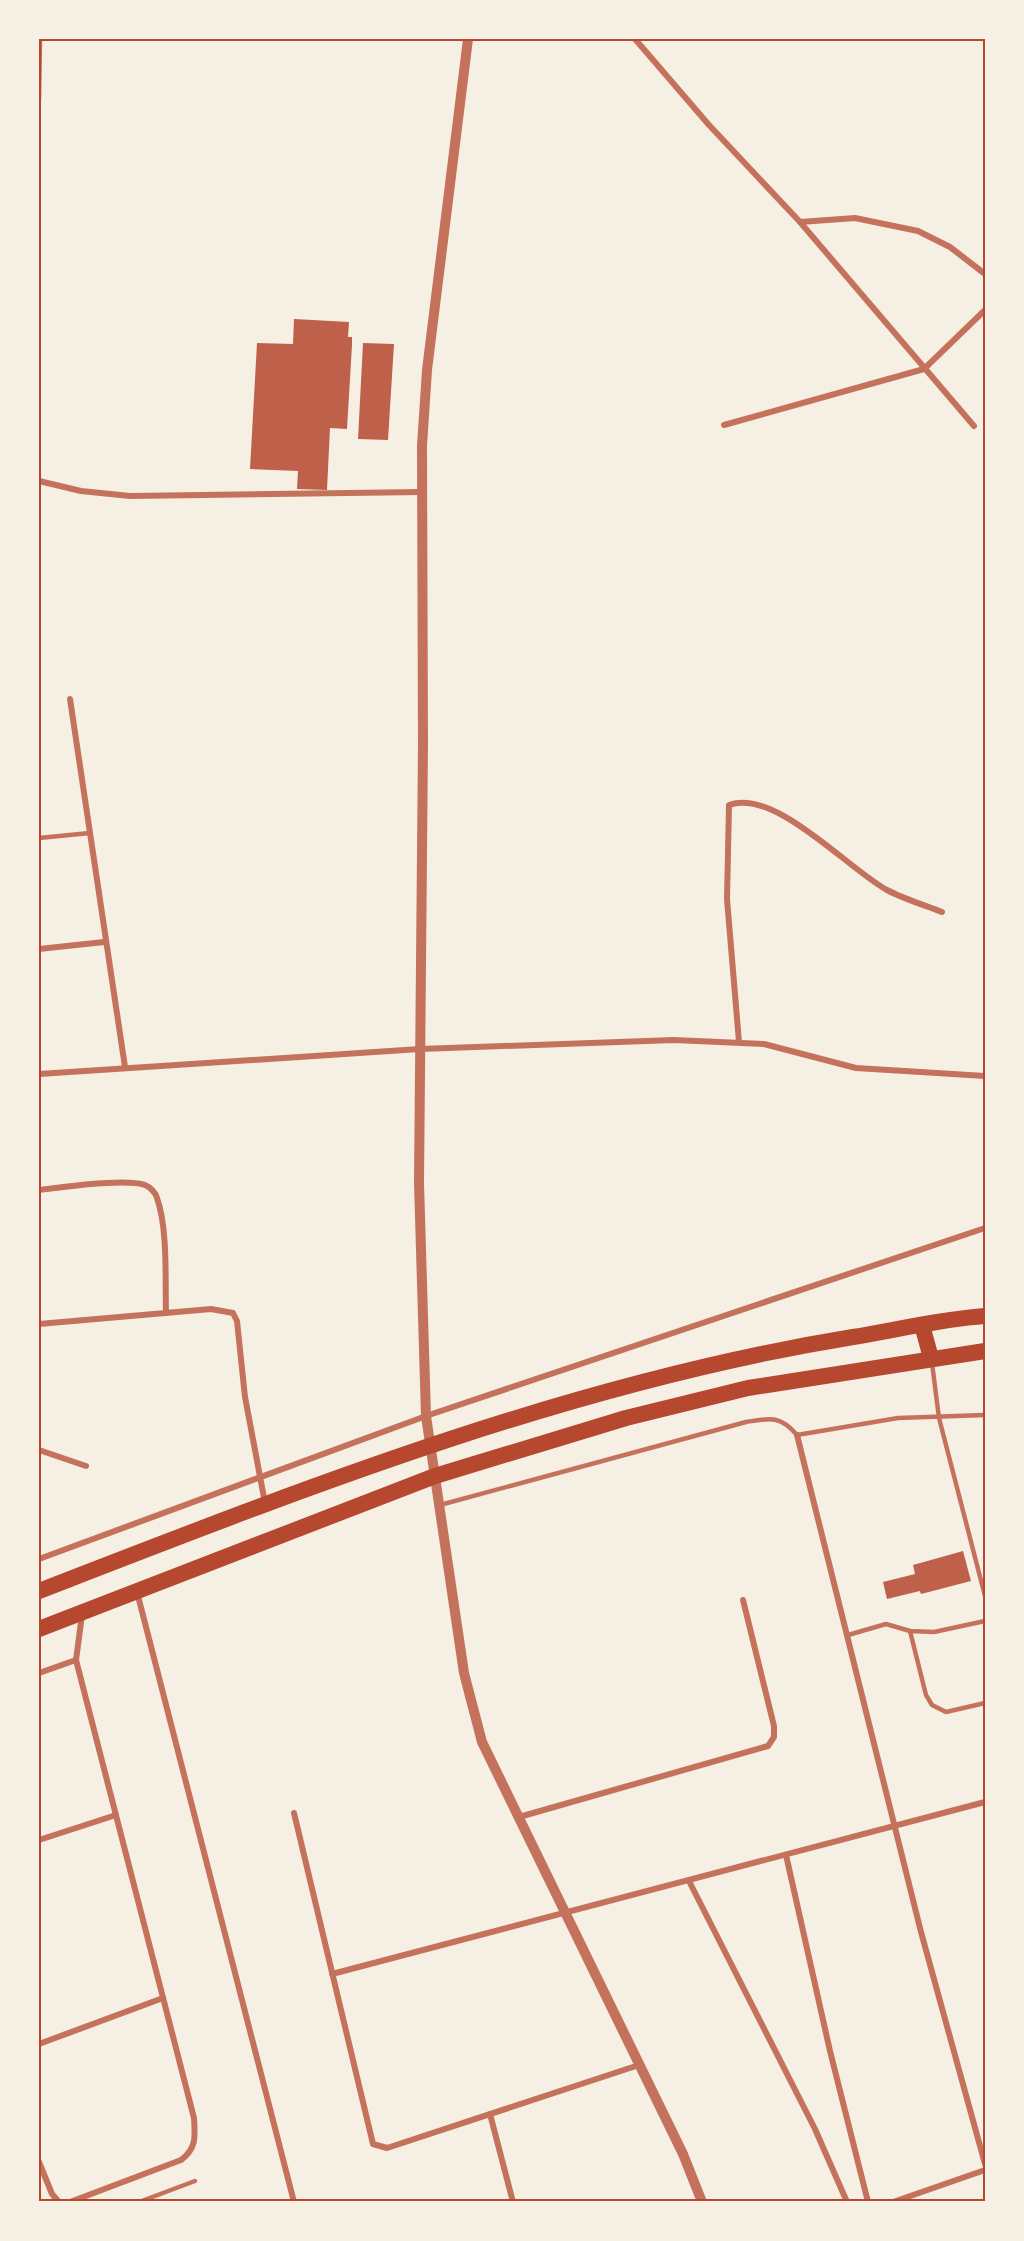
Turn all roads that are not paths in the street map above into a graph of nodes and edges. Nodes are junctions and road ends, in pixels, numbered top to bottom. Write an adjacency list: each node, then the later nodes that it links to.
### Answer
1 (40, 39): 4 (lane)
2 (468, 39): 12 (street)
3 (635, 39): 5 (street)
4 (39, 99)
5 (800, 222): 6 (street); 8 (street)
6 (985, 274)
7 (985, 310): 8 (street)
8 (924, 369): 9 (street); 10 (street)
9 (724, 425)
10 (974, 426)
11 (39, 481): 12 (street)
12 (422, 492): 20 (street)
13 (70, 699): 14 (street)
14 (90, 833): 15 (lane); 17 (street)
15 (39, 838)
16 (942, 912): 19 (street)
17 (104, 942): 18 (street); 21 (street)
18 (39, 950)
19 (739, 1042): 20 (street); 23 (street)
20 (420, 1049): 21 (street); 33 (street)
21 (125, 1067): 22 (street)
22 (39, 1074)
23 (985, 1076)
24 (39, 1190): 26 (street)
25 (985, 1228): 33 (street)
26 (166, 1312): 28 (street); 39 (street)
27 (985, 1316): 29 (highway)
28 (39, 1324)
29 (922, 1325): 31 (highway); 36 (highway)
30 (985, 1351): 31 (highway)
31 (931, 1358): 34 (lane); 40 (highway)
32 (985, 1415): 34 (lane)
33 (426, 1416): 36 (street); 39 (street)
34 (939, 1418): 35 (lane); 46 (lane)
35 (797, 1435): 42 (lane); 52 (street)
36 (430, 1444): 40 (street); 41 (highway)
37 (39, 1450): 38 (street)
38 (86, 1466)
39 (261, 1476): 41 (street); 43 (street)
40 (435, 1476): 42 (street); 45 (highway)
41 (266, 1503): 44 (highway)
42 (440, 1505): 59 (street)
43 (39, 1559)
44 (39, 1591)
45 (137, 1591): 48 (highway); 77 (street)
46 (985, 1596)
47 (743, 1600): 59 (street)
48 (83, 1612): 50 (highway); 53 (street)
49 (985, 1620): 51 (lane)
50 (39, 1629)
51 (910, 1631): 52 (lane); 55 (lane)
52 (848, 1635): 60 (street)
53 (76, 1660): 54 (street); 58 (street)
54 (39, 1673)
55 (985, 1703)
56 (985, 1802): 60 (street)
57 (294, 1814): 65 (street)
58 (116, 1815): 61 (street); 66 (street)
59 (519, 1817): 64 (street)
60 (895, 1826): 62 (street); 71 (street)
61 (39, 1840)
62 (786, 1855): 63 (street); 81 (street)
63 (689, 1881): 64 (street); 80 (street)
64 (567, 1913): 65 (street); 68 (street)
65 (333, 1974): 69 (street)
66 (163, 1998): 67 (street); 75 (street)
67 (39, 2044)
68 (639, 2065): 69 (street); 79 (street)
69 (489, 2114): 78 (street)
70 (39, 2162): 74 (street)
71 (985, 2164)
72 (985, 2170): 82 (street)
73 (195, 2181): 76 (lane)
74 (59, 2202)
75 (70, 2202)
76 (139, 2202)
77 (294, 2202)
78 (513, 2202)
79 (702, 2202)
80 (847, 2202)
81 (868, 2202)
82 (893, 2202)

